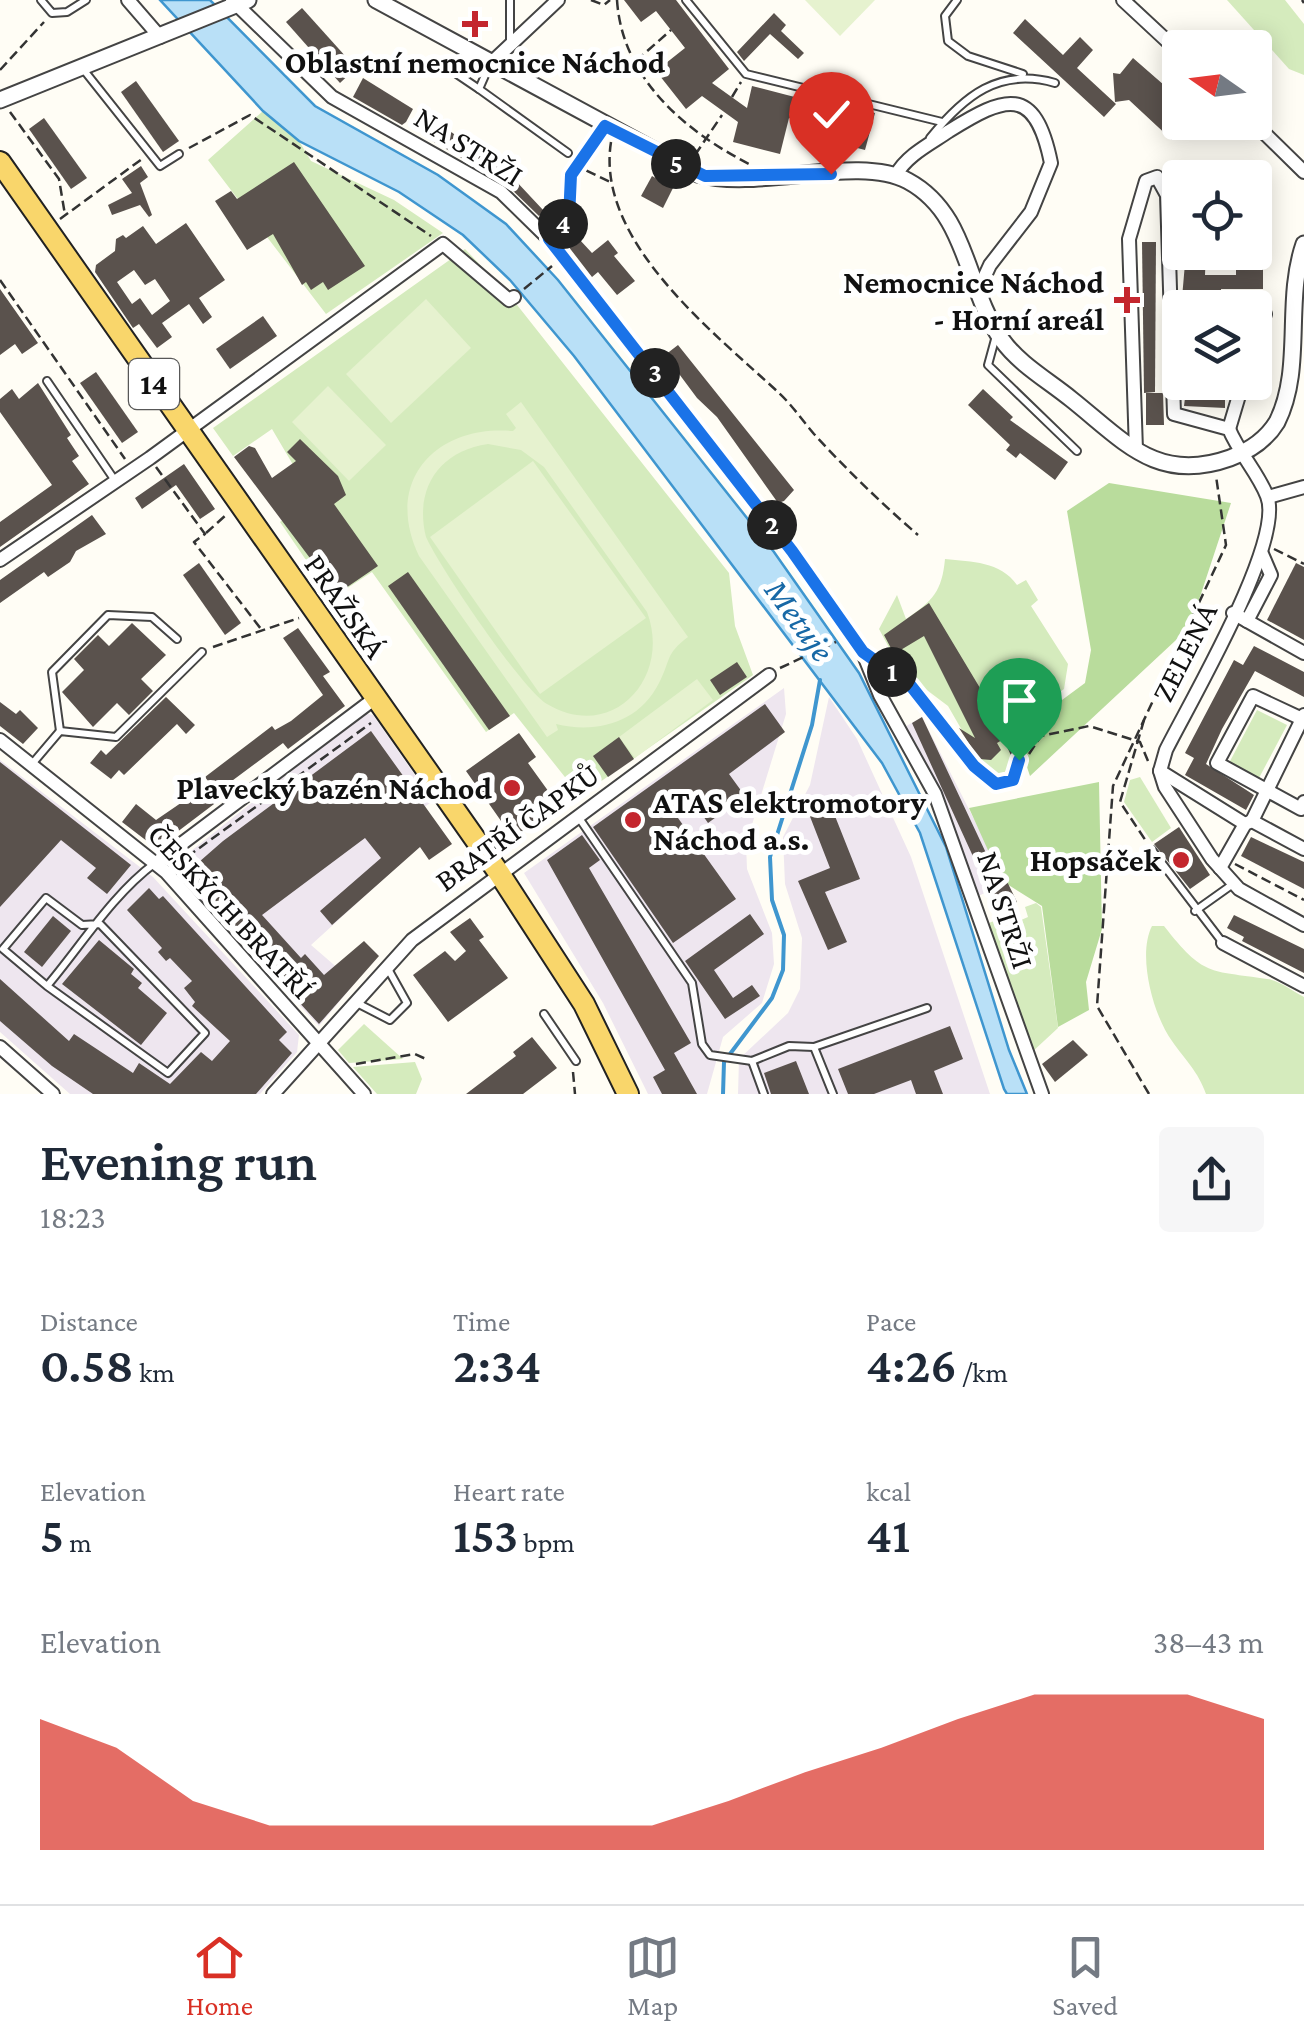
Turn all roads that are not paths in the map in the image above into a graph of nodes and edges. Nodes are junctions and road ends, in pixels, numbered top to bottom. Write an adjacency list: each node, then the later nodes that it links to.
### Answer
1 (41, 0): 2 (lane)
2 (86, 0)
3 (128, 0): 11 (street)
4 (376, 0): 15 (street)
5 (510, 0): 13 (lane)
6 (558, 0): 13 (street)
7 (686, 0): 21 (lane)
8 (956, 0): 17 (lane)
9 (1123, 0): 12 (street)
10 (236, 3): 11 (street); 50 (street, NA STRŽI)
11 (167, 34): 16 (street)
12 (1162, 36)
13 (510, 42): 15 (street)
14 (442, 64): 19 (lane)
15 (490, 64): 19 (lane); 28 (street)
16 (83, 68): 20 (street); 24 (lane)
17 (1026, 75): 18 (lane); 21 (lane)
18 (1055, 84)
19 (480, 89): 25 (lane)
20 (5, 106)
21 (942, 122): 23 (lane)
22 (1271, 140): 27 (street)
23 (921, 149): 28 (street); 31 (street)
24 (179, 154)
25 (568, 154)
26 (0, 162): 37 (main road, PRAŽSKÁ / 14)
27 (1304, 172)
28 (896, 175): 31 (street)
29 (1304, 244): 30 (street)
30 (1301, 263): 40 (street)
31 (977, 293): 33 (street)
32 (517, 295): 37 (street)
33 (997, 331): 38 (street); 39 (lane)
34 (47, 382): 41 (lane)
35 (1235, 400): 36 (street)
36 (1222, 427): 38 (street); 40 (street)
37 (187, 430): 41 (street); 53 (main road, PRAŽSKÁ / 14)
38 (1136, 450): 40 (street)
39 (1078, 451)
40 (1240, 454): 43 (street)
41 (116, 482): 45 (street)
42 (1304, 487): 43 (street)
43 (1268, 497): 44 (street, ZELENÁ)
44 (1263, 549): 46 (street, ZELENÁ); 47 (street)
45 (0, 560)
46 (1234, 613): 47 (street); 59 (street, ZELENÁ)
47 (1247, 621): 51 (street)
48 (177, 639): 56 (lane)
49 (202, 652): 56 (lane)
50 (863, 652): 55 (lane); 92 (street, NA STRŽI)
51 (1304, 653)
52 (769, 675): 62 (street, BRATŘÍ ČAPKŮ)
53 (374, 698): 66 (street); 68 (main road, PRAŽSKÁ / 14)
54 (1303, 717): 60 (street); 60 (street)
55 (1004, 726)
56 (60, 731): 58 (lane)
57 (0, 740): 58 (street, ČESKÝCH BRATŘÍ)
58 (31, 765): 66 (street, ČESKÝCH BRATŘÍ)
59 (1160, 771): 63 (street); 67 (street)
60 (1267, 790): 61 (street); 63 (street)
61 (1303, 807)
62 (578, 816): 68 (street, BRATŘÍ ČAPKŮ); 85 (lane)
63 (1248, 822): 64 (street); 67 (street)
64 (1304, 849)
65 (1152, 850): 70 (lane)
66 (156, 863): 71 (lane); 81 (street, ČESKÝCH BRATŘÍ)
67 (1222, 864): 69 (street)
68 (499, 873): 75 (street, BRATŘÍ ČAPKŮ); 89 (main road, PRAŽSKÁ / 14)
69 (1234, 884): 70 (lane); 72 (street)
70 (1196, 911): 73 (lane)
71 (100, 924): 74 (lane); 76 (lane); 76 (lane)
72 (1304, 925)
73 (1223, 944): 77 (street)
74 (1, 949): 76 (lane)
75 (386, 966): 78 (street, BRATŘÍ ČAPKŮ); 78 (lane)
76 (46, 986)
77 (1304, 986)
78 (354, 1001): 81 (street, BRATŘÍ ČAPKŮ)
79 (927, 1008): 82 (lane)
80 (544, 1014): 84 (lane)
81 (316, 1043): 87 (street, BRATŘÍ ČAPKŮ); 88 (street, ČESKÝCH BRATŘÍ)
82 (814, 1047): 85 (lane); 91 (lane)
83 (0, 1048): 86 (street)
84 (576, 1061)
85 (749, 1061): 90 (lane)
86 (53, 1094)
87 (273, 1094)
88 (364, 1094)
89 (628, 1094)
90 (764, 1094)
91 (833, 1094)
92 (1042, 1094)

